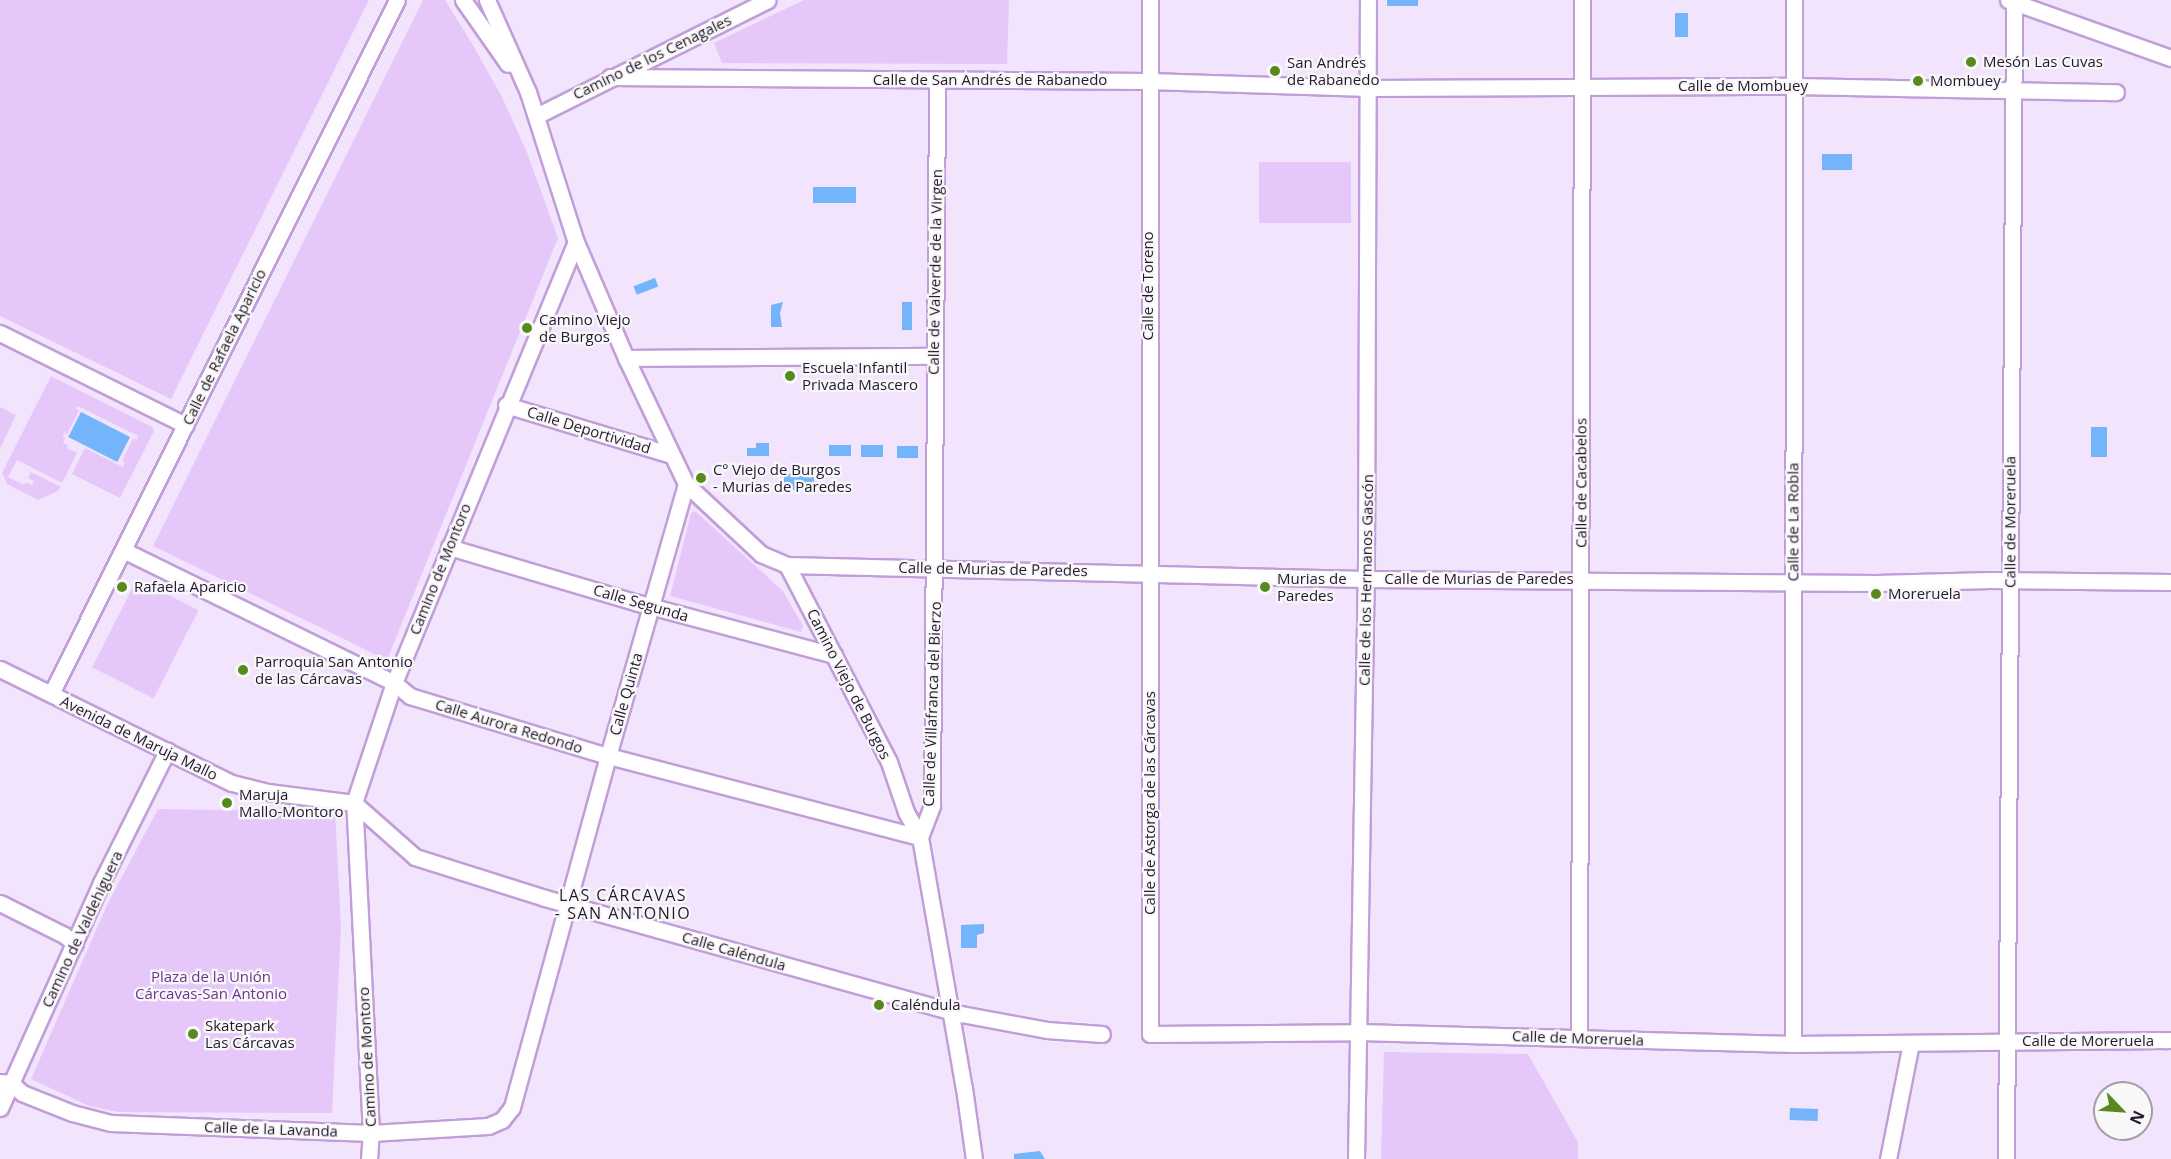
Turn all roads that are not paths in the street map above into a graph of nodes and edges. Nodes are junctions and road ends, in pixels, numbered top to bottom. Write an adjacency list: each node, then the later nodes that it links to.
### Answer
1 (397, 0): 26 (street, Calle de Rafaela Aparicio)
2 (463, 0): 18 (street)
3 (487, 0): 18 (street)
4 (768, 0): 11 (street, Camino de los Cenagales)
5 (1150, 0): 13 (street, Calle de Toreno)
6 (1368, 0): 16 (street, Calle de los Hermanos Gascón)
7 (1582, 0): 14 (street, Calle de Cacabelos)
8 (1794, 0): 15 (street, Calle de La Robla)
9 (2011, 1): 10 (street); 17 (street, Calle de Moreruela)
10 (2171, 58)
11 (610, 77): 12 (street, Calle de San Andrés de Rabanedo); 20 (street, Camino de los Cenagales)
12 (937, 81): 13 (street, Calle de San Andrés de Rabanedo); 23 (street, Calle de Valverde de la Virgen)
13 (1148, 81): 16 (street, Calle de San Andrés de Rabanedo); 34 (street, Calle de Toreno)
14 (1582, 86): 15 (street, Calle de Mombuey); 16 (street, Calle de Mombuey); 36 (street, Calle de Cacabelos)
15 (1795, 86): 17 (street, Calle de Mombuey); 38 (street, Calle de La Robla)
16 (1369, 88): 35 (street, Calle de los Hermanos Gascón)
17 (2012, 90): 19 (street, Calle de Mombuey); 37 (street, Calle de Moreruela)
18 (528, 92): 20 (street)
19 (2116, 92)
20 (536, 116): 21 (street)
21 (576, 242): 24 (street); 25 (street, Camino de Montoro)
22 (0, 333): 26 (street)
23 (934, 356): 24 (street); 28 (street, Calle de Valverde de la Virgen)
24 (626, 358): 27 (street)
25 (506, 405): 27 (street, Calle Deportividad); 30 (street, Camino de Montoro)
26 (185, 425): 31 (street, Calle de Rafaela Aparicio)
27 (672, 455): 29 (street)
28 (934, 463): 33 (street, Calle de Villafranca del Bierzo)
29 (686, 484): 32 (street); 40 (street, Calle Quinta)
30 (449, 547): 40 (street, Calle Segunda); 43 (street, Camino de Montoro)
31 (123, 550): 43 (street, Calle Aurora Redondo); 44 (street, Calle de Rafaela Aparicio)
32 (787, 565): 33 (street, Calle de Murias de Paredes); 41 (street, Camino Viejo de Burgos)
33 (936, 568): 34 (street, Calle de Murias de Paredes); 48 (street, Calle de Villafranca del Bierzo)
34 (1149, 573): 35 (street, Calle de Murias de Paredes); 55 (street, Calle de Astorga de las Cárcavas)
35 (1366, 579): 36 (street, Calle de Murias de Paredes); 53 (street, Calle de los Hermanos Gascón)
36 (1580, 580): 38 (street, Calle de Murias de Paredes); 56 (street, Calle de Cacabelos)
37 (2009, 580): 38 (street, Calle de Murias de Paredes); 39 (street, Calle de Murias de Paredes); 58 (street, Calle de Moreruela)
38 (1792, 581): 60 (street, Calle de La Robla)
39 (2171, 582)
40 (650, 607): 41 (street, Calle Segunda); 46 (street, Calle Quinta)
41 (834, 655): 48 (street, Camino Viejo de Burgos)
42 (0, 669): 44 (street, Avenida de Maruja Mallo)
43 (394, 683): 46 (street, Calle Aurora Redondo); 47 (street, Camino de Montoro)
44 (51, 694): 45 (street, Avenida de Maruja Mallo)
45 (167, 752): 47 (street, Avenida de Maruja Mallo); 51 (street, Camino de Valdehiguera)
46 (608, 756): 48 (street, Calle Aurora Redondo); 50 (street, Calle Quinta)
47 (354, 803): 50 (street, Calle Caléndula); 63 (street, Camino de Montoro)
48 (920, 837): 52 (street, Camino Viejo de Burgos)
49 (0, 903): 51 (street)
50 (569, 904): 52 (street, Calle Caléndula); 63 (street, Calle de la Lavanda)
51 (75, 944): 61 (street, Camino de Valdehiguera)
52 (951, 1011): 54 (street, Calle Caléndula); 65 (street, Camino Viejo de Burgos)
53 (1359, 1032): 55 (street, Calle de Moreruela); 56 (street, Calle de Moreruela); 66 (street, Calle de los Hermanos Gascón)
54 (1102, 1034)
55 (1150, 1034)
56 (1579, 1038): 60 (street, Calle de Moreruela)
57 (2171, 1041): 58 (street, Calle de Moreruela)
58 (2006, 1042): 59 (street, Calle de Moreruela); 68 (street)
59 (1911, 1043): 60 (street, Calle de Moreruela); 67 (street)
60 (1793, 1044)
61 (6, 1083): 62 (street, Camino de Valdehiguera); 63 (street, Calle de la Lavanda)
62 (0, 1108)
63 (371, 1133): 64 (street, Camino de Montoro)
64 (369, 1159)
65 (974, 1159)
66 (1356, 1159)
67 (1888, 1159)
68 (2006, 1159)

